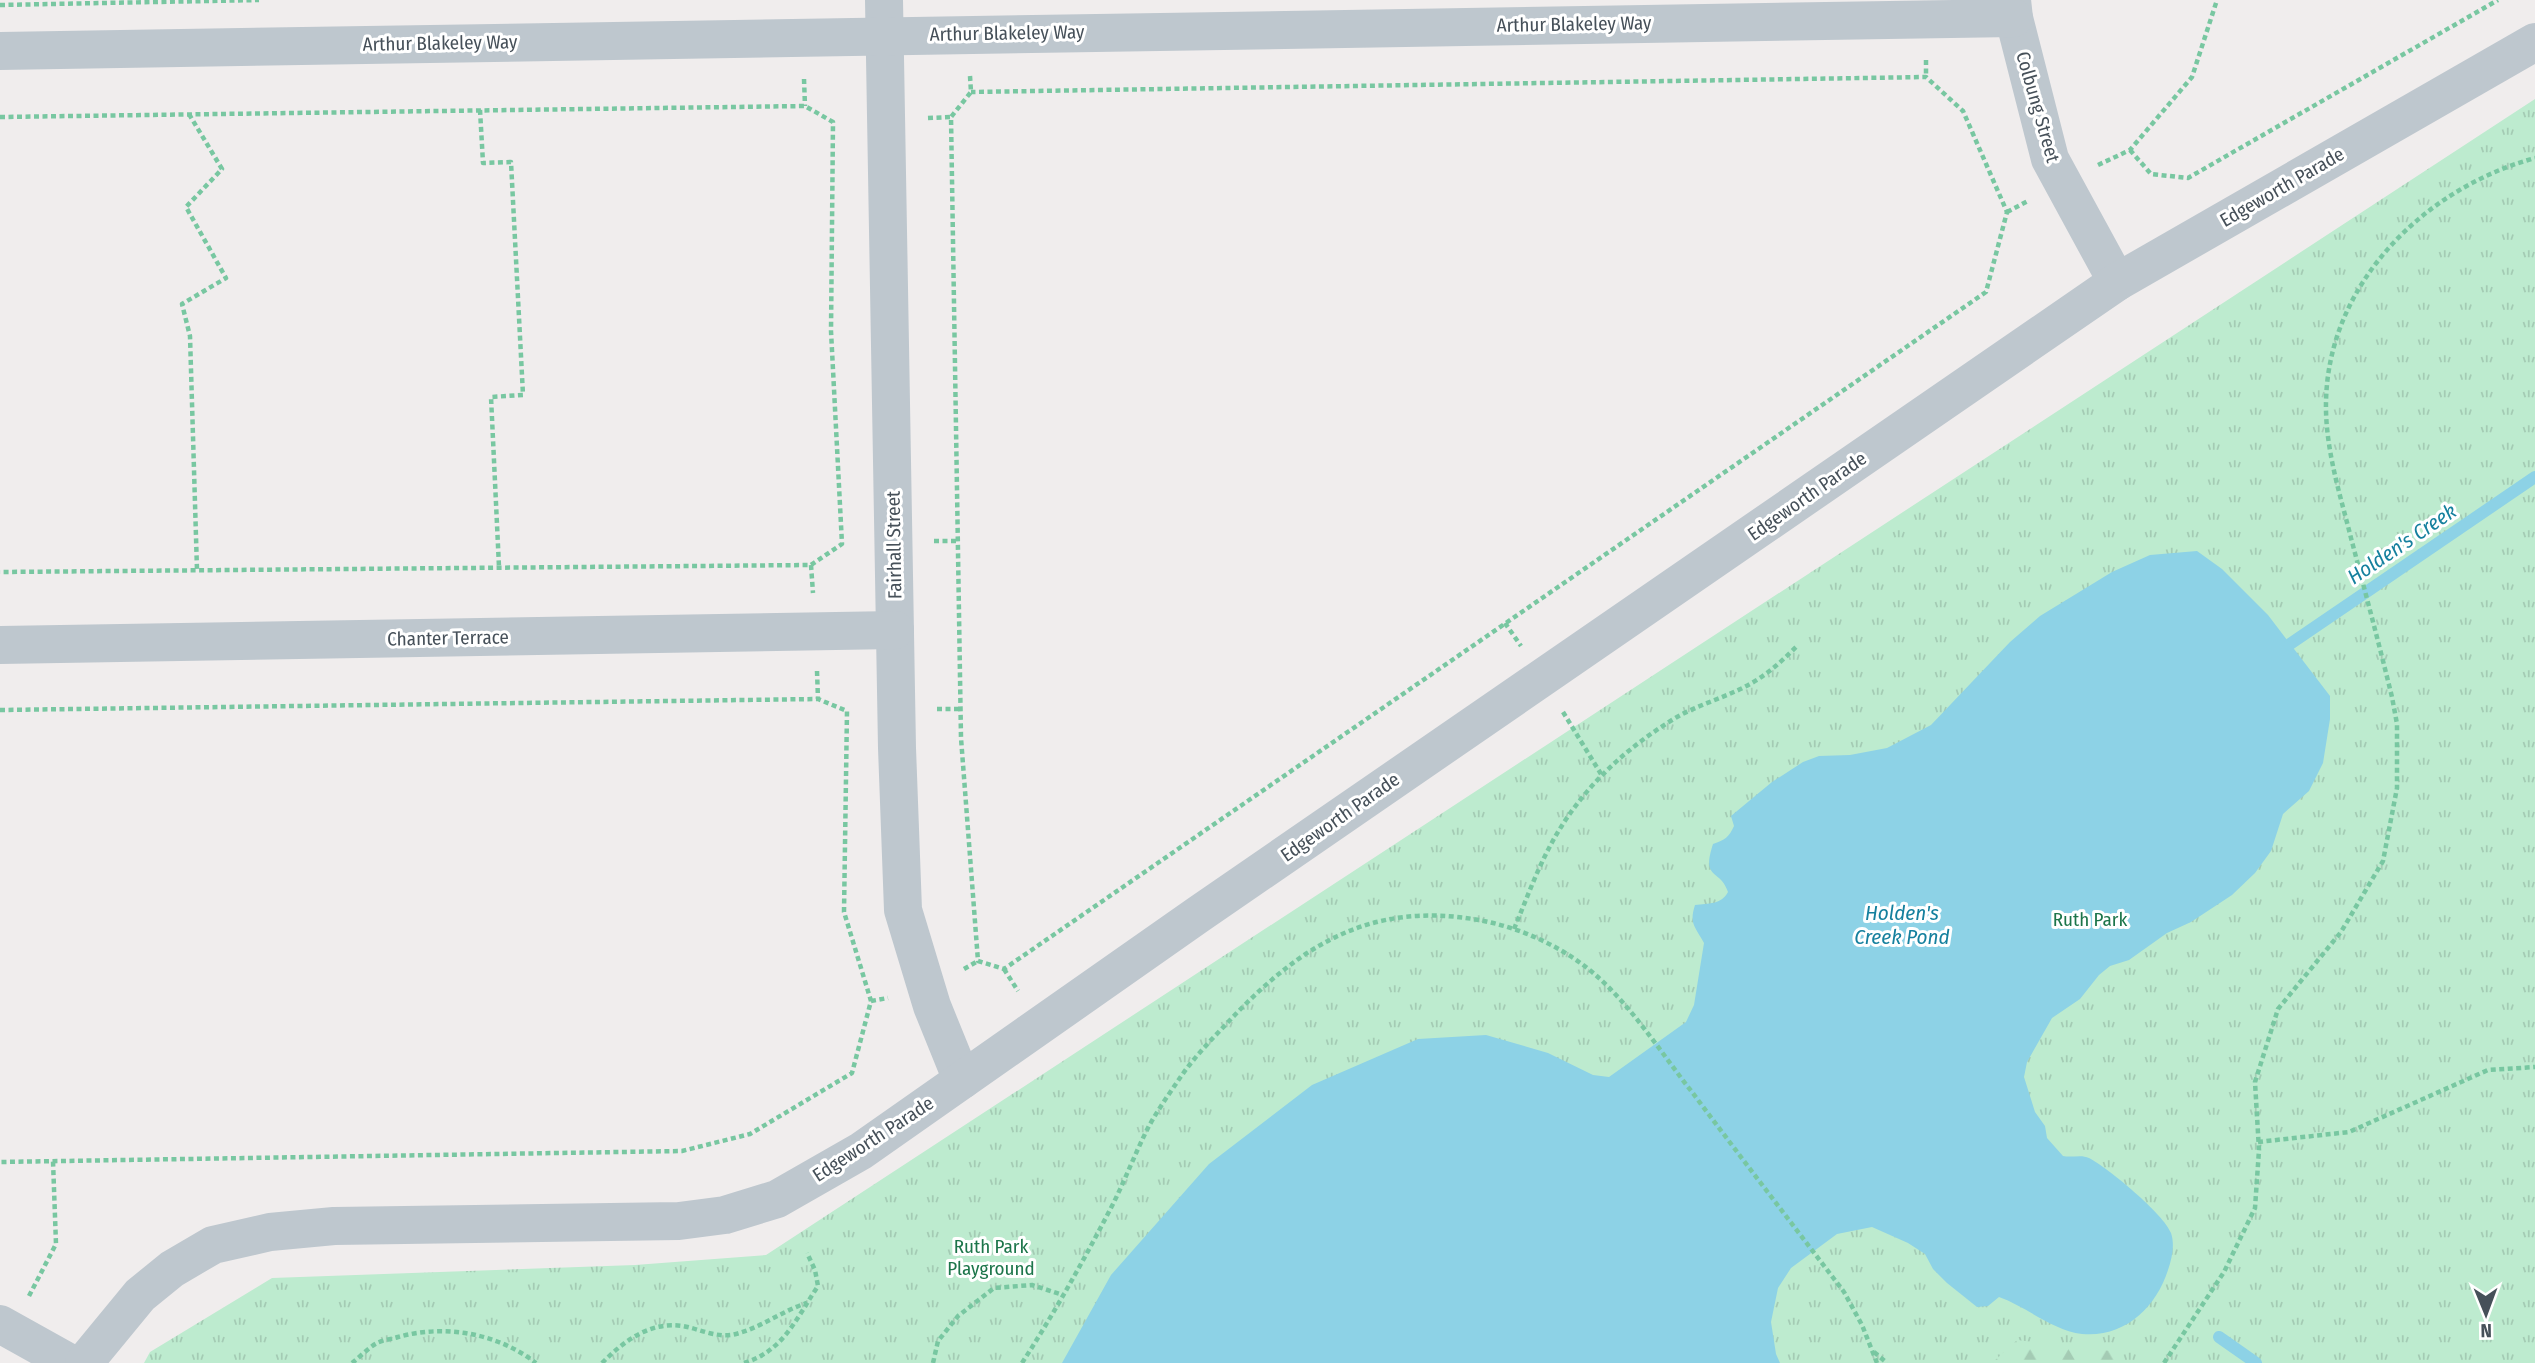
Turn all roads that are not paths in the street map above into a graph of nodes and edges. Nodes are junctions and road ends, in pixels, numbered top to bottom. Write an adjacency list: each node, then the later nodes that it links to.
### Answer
1 (2013, 9): 2 (street, Arthur Blakeley Way); 5 (street, Colbung Street)
2 (884, 18): 4 (street, Arthur Blakeley Way); 6 (street, Fairhall Street)
3 (2535, 42): 5 (street, Edgeworth Parade)
4 (0, 51)
5 (2117, 282): 8 (street, Edgeworth Parade)
6 (895, 630): 7 (street, Chanter Terrace); 8 (street, Fairhall Street)
7 (0, 645)
8 (962, 1080): 11 (street, Edgeworth Parade)
9 (5, 1327): 10 (street)
10 (70, 1363)
11 (84, 1363)

